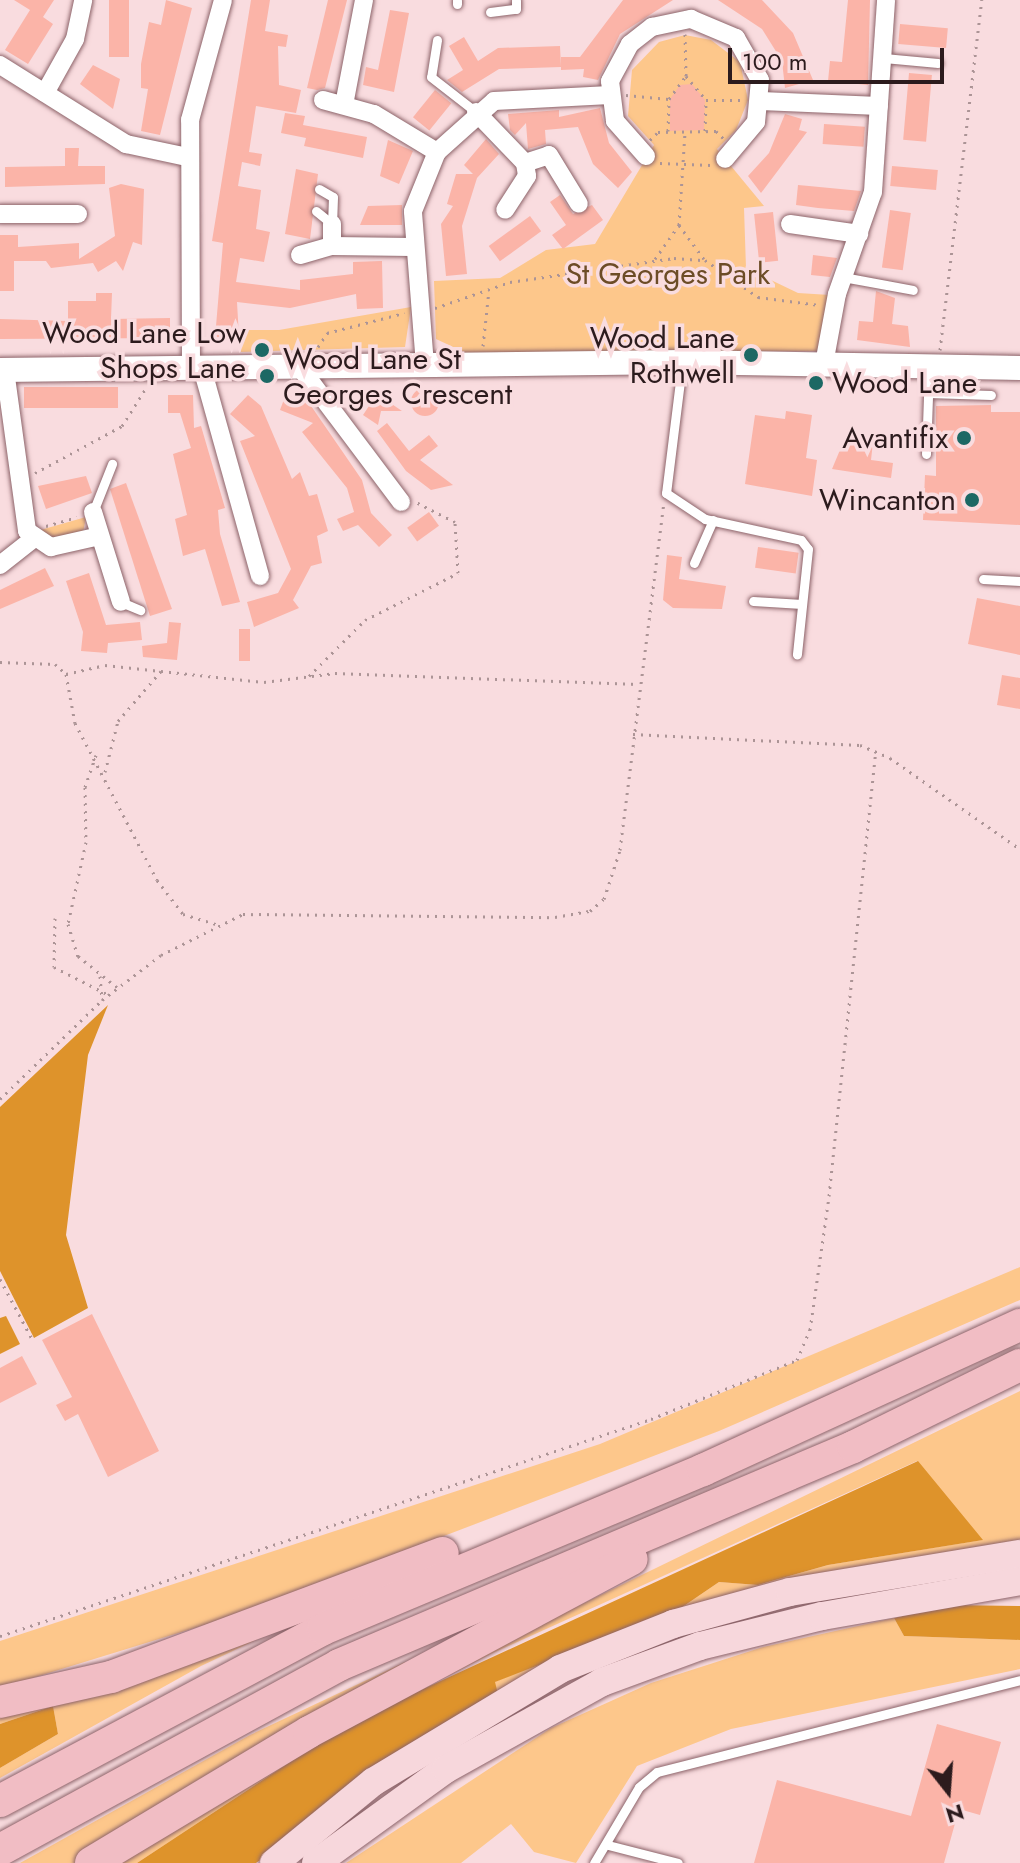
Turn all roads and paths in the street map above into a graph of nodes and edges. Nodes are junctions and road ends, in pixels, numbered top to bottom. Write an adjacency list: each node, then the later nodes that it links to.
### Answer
1 (83, 0): 15 (street)
2 (223, 0): 32 (street)
3 (364, 0): 21 (street)
4 (516, 0): 7 (lane)
5 (886, 0): 10 (street)
6 (982, 0): 60 (path)
7 (490, 12)
8 (688, 24): 13 (path); 16 (street); 17 (street)
9 (437, 40): 24 (lane)
10 (884, 58): 11 (lane); 22 (street)
11 (938, 63)
12 (0, 65): 15 (street)
13 (686, 76): 18 (path); 20 (path)
14 (626, 84): 16 (path)
15 (45, 93): 32 (street)
16 (618, 95): 18 (path); 23 (path); 24 (street); 30 (street)
17 (752, 97): 20 (path); 22 (street); 25 (path); 29 (street)
18 (669, 99): 27 (path)
19 (323, 100): 21 (street)
20 (706, 100): 26 (path)
21 (344, 105): 31 (street)
22 (879, 106): 44 (street)
23 (627, 107)
24 (476, 112): 31 (street); 33 (street)
25 (743, 115)
26 (705, 131): 28 (path); 29 (path)
27 (668, 132): 28 (path); 30 (path)
28 (685, 132): 34 (path)
29 (728, 145): 34 (path)
30 (645, 146): 34 (path)
31 (437, 152): 46 (street)
32 (187, 157): 62 (street)
33 (525, 163): 36 (street); 37 (street)
34 (686, 169): 43 (path)
35 (319, 189): 41 (lane)
36 (579, 204)
37 (505, 210)
38 (316, 211): 41 (lane)
39 (0, 214): 40 (street)
40 (78, 214)
41 (332, 224): 45 (street)
42 (790, 224): 44 (street)
43 (679, 225): 48 (path); 49 (path)
44 (859, 234): 50 (street)
45 (332, 246): 46 (street); 47 (street)
46 (412, 247): 54 (street)
47 (300, 255)
48 (655, 259): 49 (path); 51 (path)
49 (705, 260): 53 (path)
50 (843, 277): 52 (lane); 53 (street)
51 (489, 290): 54 (path); 56 (path)
52 (913, 290)
53 (835, 306): 57 (street)
54 (422, 309): 58 (street); 59 (path)
55 (682, 362): 56 (street); 57 (street); 70 (lane)
56 (481, 364): 58 (street)
57 (824, 364): 60 (street)
58 (425, 365): 59 (street)
59 (308, 367): 62 (street); 71 (street)
60 (933, 367): 63 (street); 65 (lane)
61 (147, 368): 62 (street); 64 (street); 69 (path)
62 (197, 368): 78 (street)
63 (1020, 368)
64 (3, 370): 69 (street)
65 (928, 393): 66 (lane); 67 (lane)
66 (991, 395)
67 (926, 454)
68 (112, 464): 72 (lane)
69 (17, 482): 74 (street)
70 (666, 493): 73 (lane); 90 (path)
71 (401, 502): 89 (path)
72 (93, 512): 74 (path); 75 (street)
73 (713, 520): 76 (lane); 83 (lane)
74 (30, 535): 75 (street); 77 (street)
75 (100, 536): 82 (street)
76 (694, 563)
77 (0, 565)
78 (260, 576)
79 (983, 579): 80 (lane)
80 (1020, 581)
81 (753, 601): 83 (lane)
82 (121, 602): 84 (lane)
83 (802, 604): 85 (lane)
84 (140, 610)
85 (797, 654)
86 (0, 662): 88 (path)
87 (161, 671): 88 (path); 89 (path); 94 (path)
88 (66, 674): 93 (path)
89 (309, 677): 90 (path)
90 (638, 684): 91 (path)
91 (633, 734): 92 (path); 97 (path)
92 (876, 752): 95 (path); 114 (path)
93 (96, 755): 94 (path); 98 (path)
94 (105, 772): 97 (path)
95 (1020, 849)
96 (55, 918): 100 (path)
97 (219, 925): 99 (path)
98 (100, 976): 99 (path); 100 (path)
99 (118, 988): 101 (path)
100 (101, 990): 101 (path); 102 (path)
101 (109, 995): 102 (path)
102 (102, 1000): 103 (path)
103 (0, 1099)
104 (0, 1279): 106 (path)
105 (1020, 1325): 108 (highway)
106 (32, 1339)
107 (1020, 1365): 109 (highway)
108 (838, 1410): 116 (highway); 117 (highway)
109 (853, 1447): 119 (highway); 120 (highway)
110 (1020, 1554): 111 (main road)
111 (889, 1573): 113 (lane); 121 (main road)
112 (1020, 1581): 113 (main road)
113 (839, 1612): 122 (main road)
114 (0, 1636)
115 (1020, 1680): 118 (lane)
116 (0, 1702)
117 (0, 1801)
118 (608, 1845): 123 (lane); 124 (lane)
119 (0, 1850)
120 (91, 1863)
121 (274, 1863)
122 (316, 1863)
123 (594, 1863)
124 (678, 1863)

